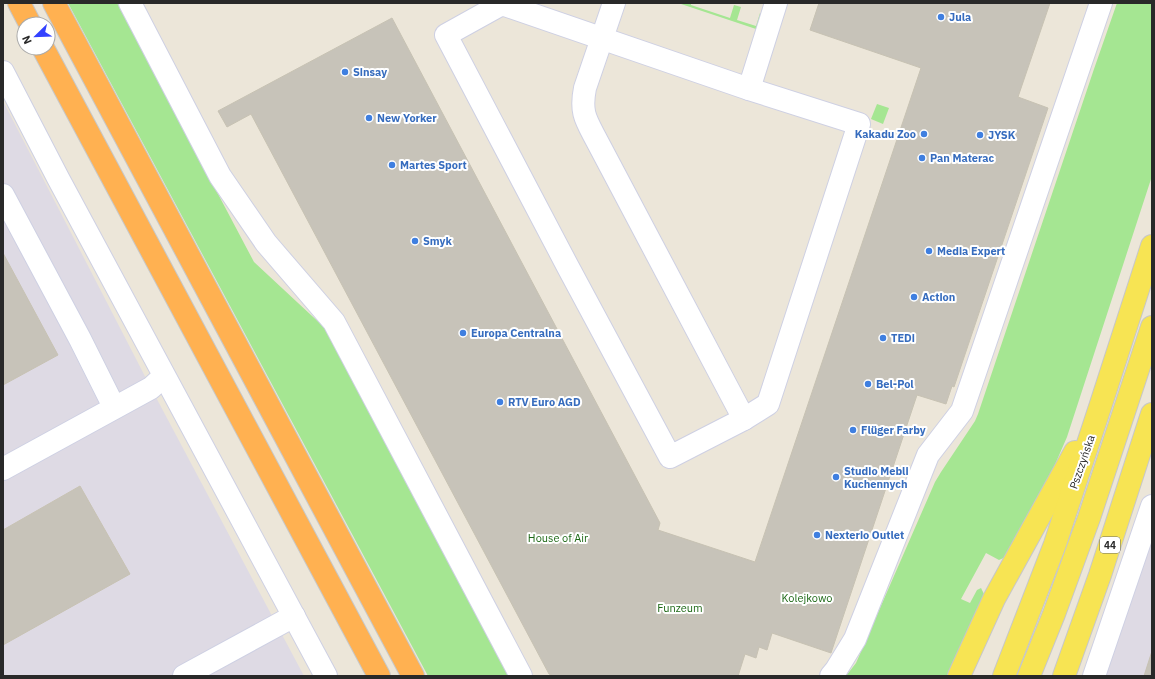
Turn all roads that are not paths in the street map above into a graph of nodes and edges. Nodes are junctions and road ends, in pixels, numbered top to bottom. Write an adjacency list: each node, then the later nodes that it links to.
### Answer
1 (19, 3): 7 (highway)
2 (54, 3): 26 (highway)
3 (130, 3): 27 (street)
4 (614, 3): 8 (street)
5 (776, 3): 11 (street)
6 (1101, 3): 28 (street)
7 (26, 16)
8 (602, 38): 11 (street); 19 (street); 19 (street)
9 (47, 56): 25 (highway)
10 (3, 72): 15 (street)
11 (749, 89): 19 (street)
12 (3, 195): 17 (street)
13 (1152, 246): 16 (main road, Pszczyńska)
14 (1152, 327): 31 (main road)
15 (164, 376): 17 (street); 22 (street)
16 (1101, 404): 29 (main road); 30 (main road, Pszczyńska)
17 (114, 408): 20 (street)
18 (1152, 414): 32 (main road, 44)
19 (744, 419)
20 (3, 469)
21 (1152, 506): 33 (street)
22 (294, 616): 23 (street); 24 (street)
23 (184, 676)
24 (326, 676)
25 (379, 676)
26 (413, 676)
27 (521, 676)
28 (831, 676)
29 (959, 676)
30 (1004, 676)
31 (1028, 676)
32 (1064, 676)
33 (1094, 676)

